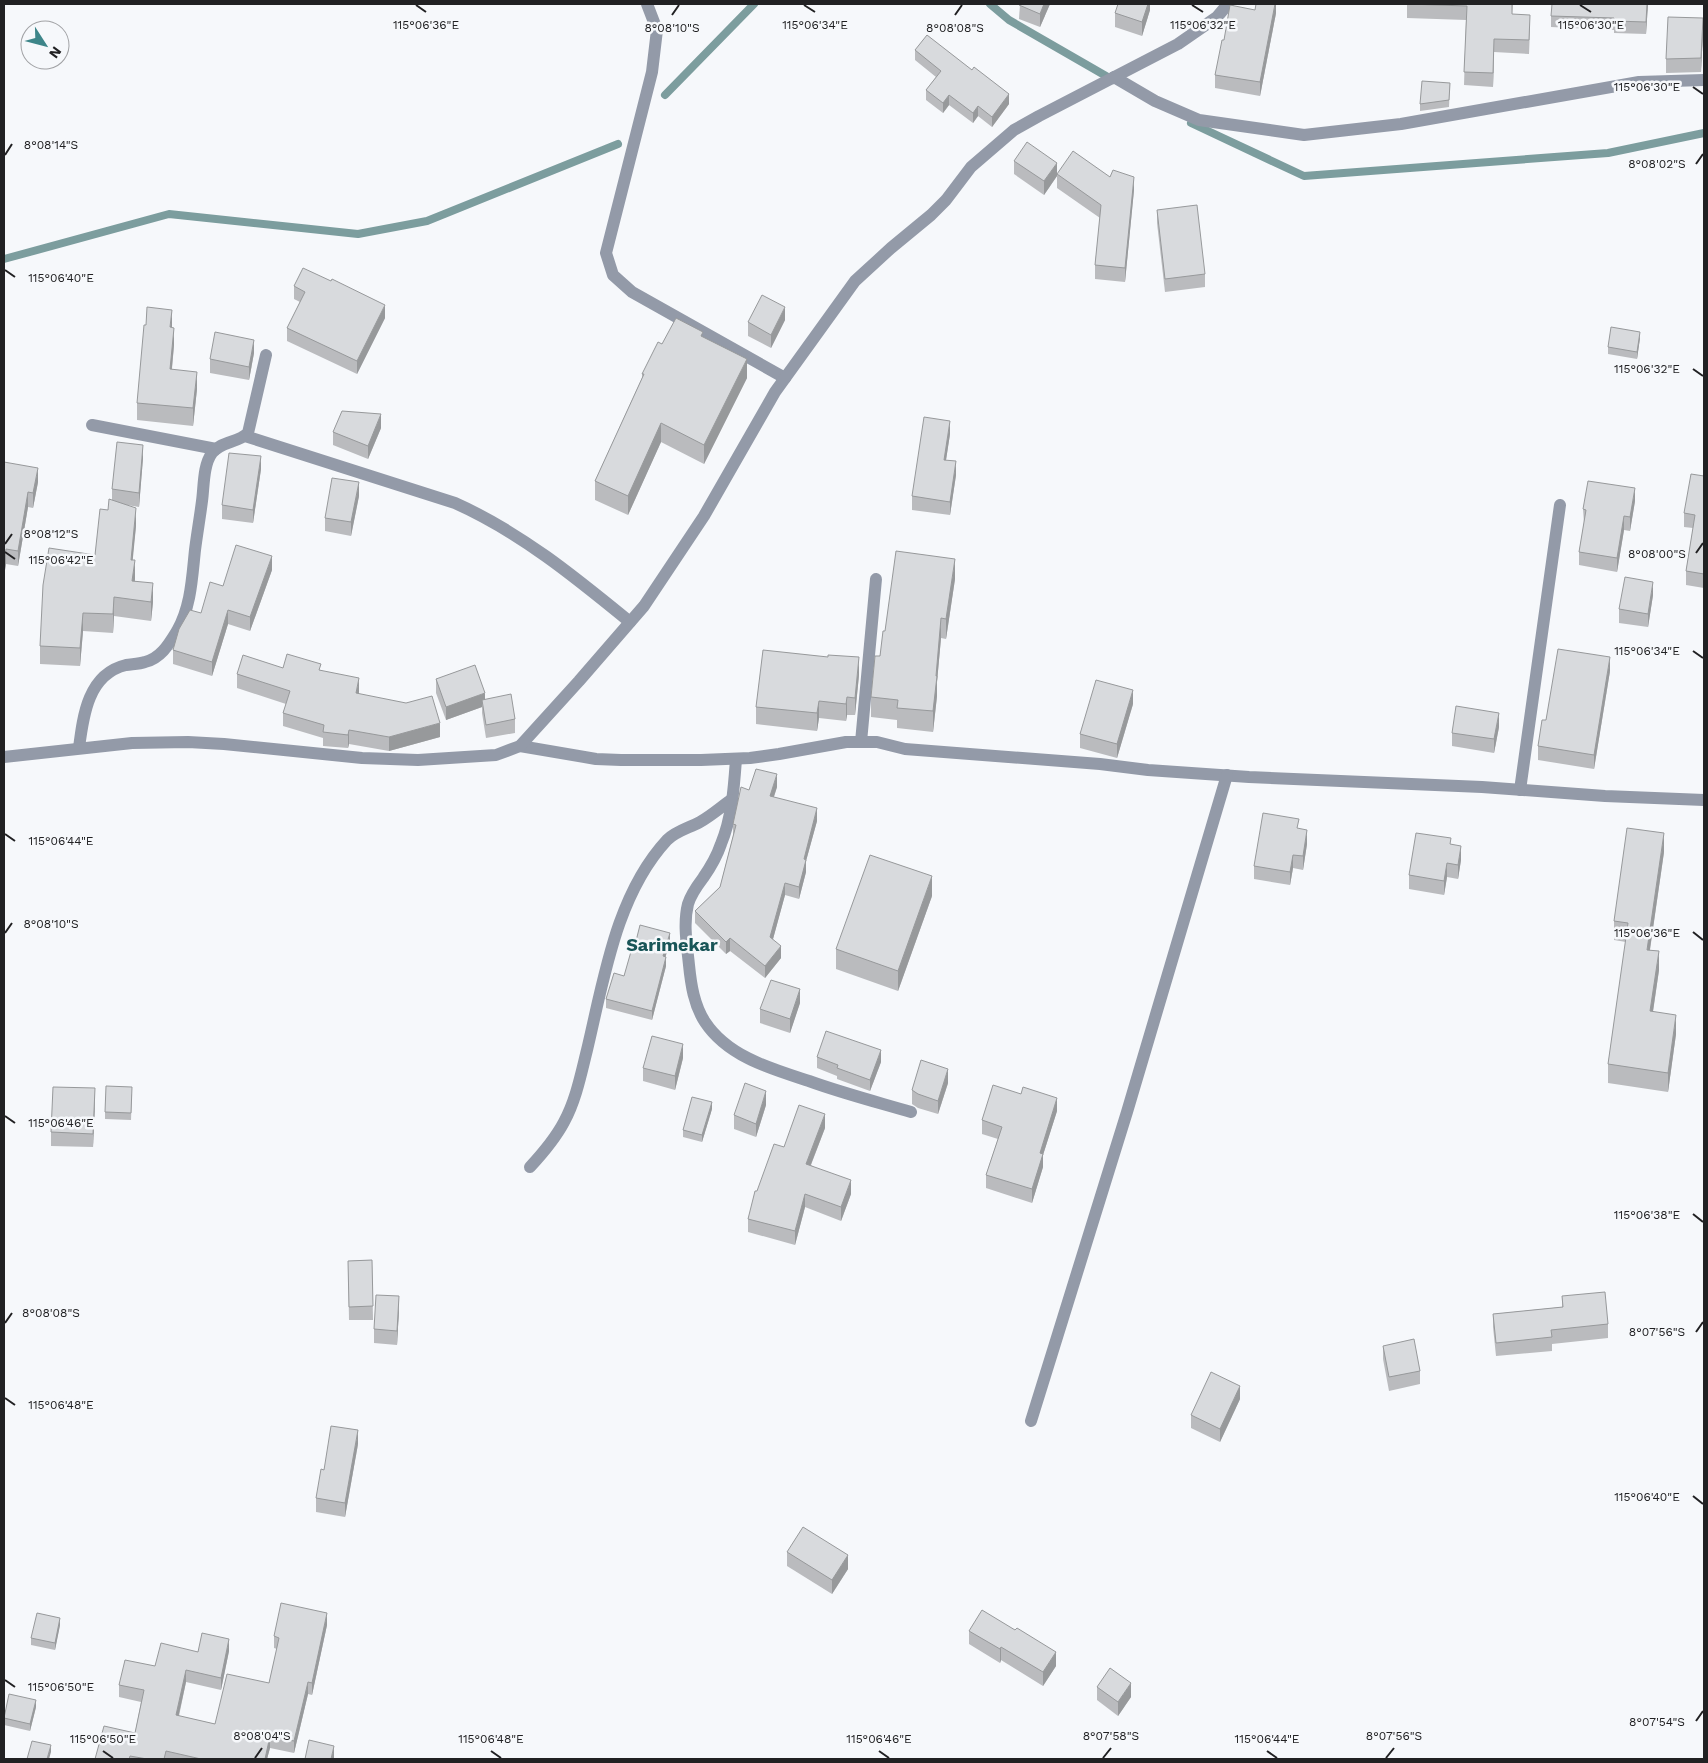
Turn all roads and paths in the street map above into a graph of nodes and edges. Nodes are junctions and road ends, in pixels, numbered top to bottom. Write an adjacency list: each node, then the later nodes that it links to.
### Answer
1 (647, 4): 6 (street)
2 (1228, 4): 3 (street)
3 (1114, 77): 4 (street); 6 (street)
4 (1704, 80)
5 (266, 355): 8 (street)
6 (785, 378): 12 (street)
7 (92, 425): 9 (street)
8 (245, 436): 9 (street); 12 (street)
9 (216, 449): 15 (street)
10 (1560, 505): 19 (street)
11 (876, 579): 13 (street)
12 (630, 622): 14 (street)
13 (861, 742): 17 (street); 18 (street)
14 (520, 746): 15 (street); 17 (street)
15 (78, 748): 16 (street)
16 (4, 757)
17 (736, 759): 20 (street)
18 (1227, 775): 19 (street); 24 (street)
19 (1520, 790): 21 (street)
20 (731, 800): 22 (street); 23 (street)
21 (1704, 800)
22 (911, 1112)
23 (530, 1167)
24 (1031, 1421)

